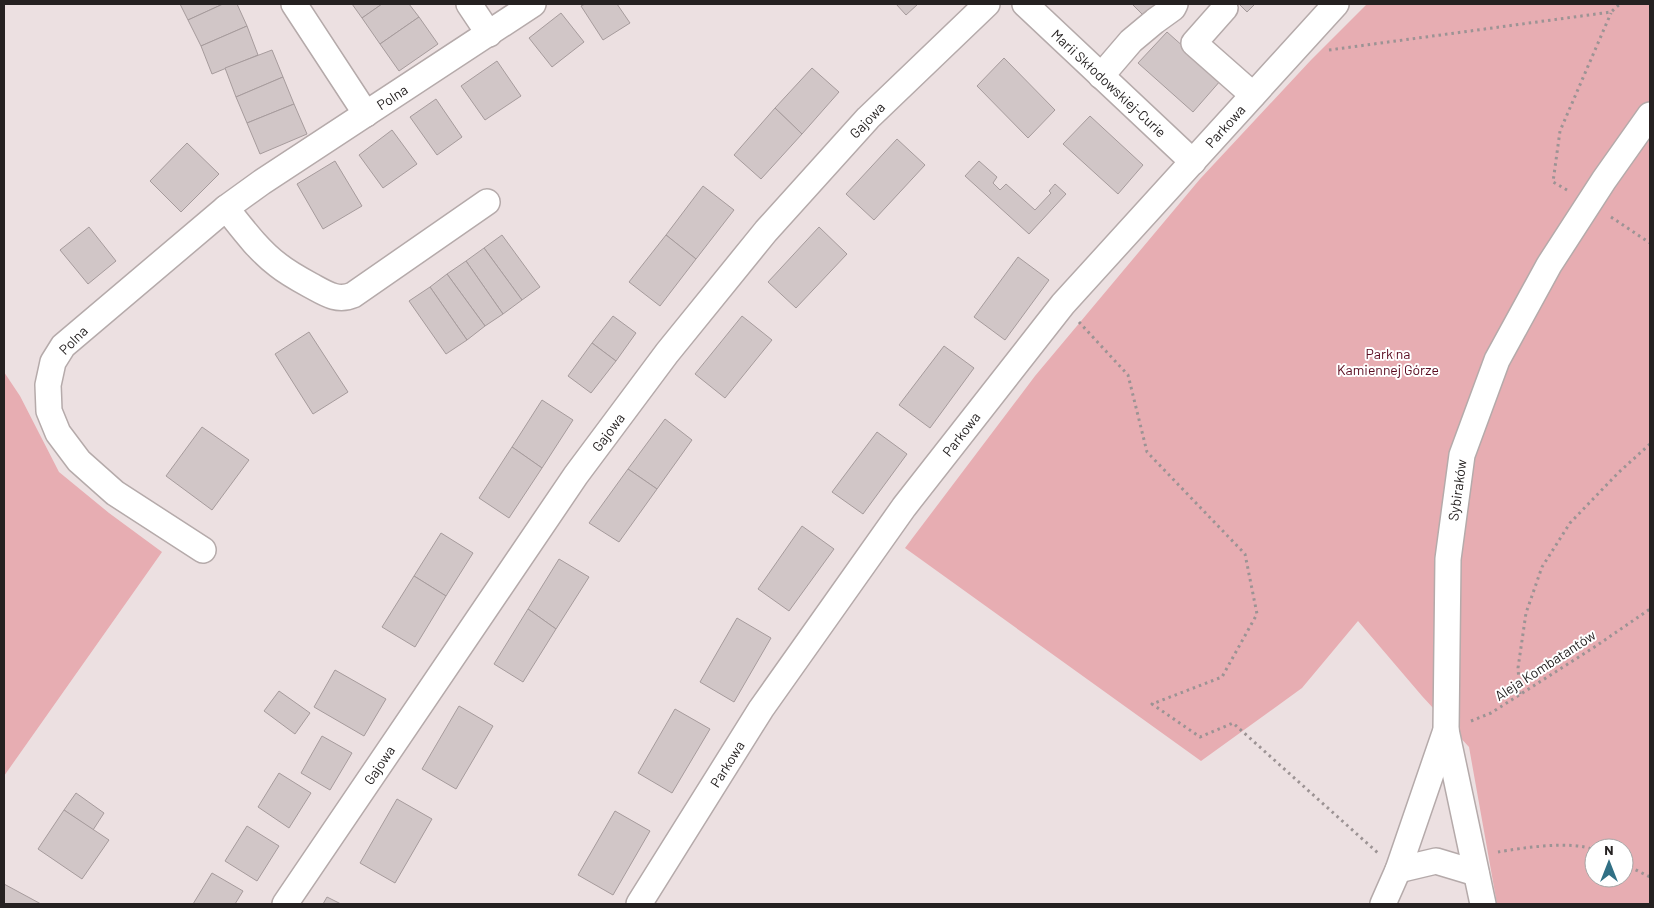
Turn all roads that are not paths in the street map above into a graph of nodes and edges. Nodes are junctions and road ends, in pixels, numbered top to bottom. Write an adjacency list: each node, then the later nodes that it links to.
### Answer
1 (294, 4): 12 (street)
2 (469, 4): 9 (street)
3 (533, 4): 9 (street, Polna)
4 (987, 4): 21 (street, Gajowa)
5 (1025, 4): 10 (street, Marii Skłodowskiej-Curie)
6 (1175, 4): 10 (street)
7 (1336, 4): 11 (street, Parkowa)
8 (1225, 8): 11 (street)
9 (489, 34): 12 (street, Polna)
10 (1101, 76): 14 (street, Marii Skłodowskiej-Curie)
11 (1253, 96): 14 (street, Parkowa)
12 (366, 114): 16 (street, Polna)
13 (1650, 115): 18 (street, Sybiraków)
14 (1193, 162): 22 (street, Parkowa)
15 (487, 202): 16 (street)
16 (226, 208): 17 (street, Polna)
17 (203, 550)
18 (1446, 730): 19 (street); 20 (street, Sybiraków)
19 (1474, 864): 20 (street); 24 (street)
20 (1398, 870): 23 (street, Sybiraków)
21 (285, 904)
22 (639, 904)
23 (1383, 904)
24 (1483, 904)

